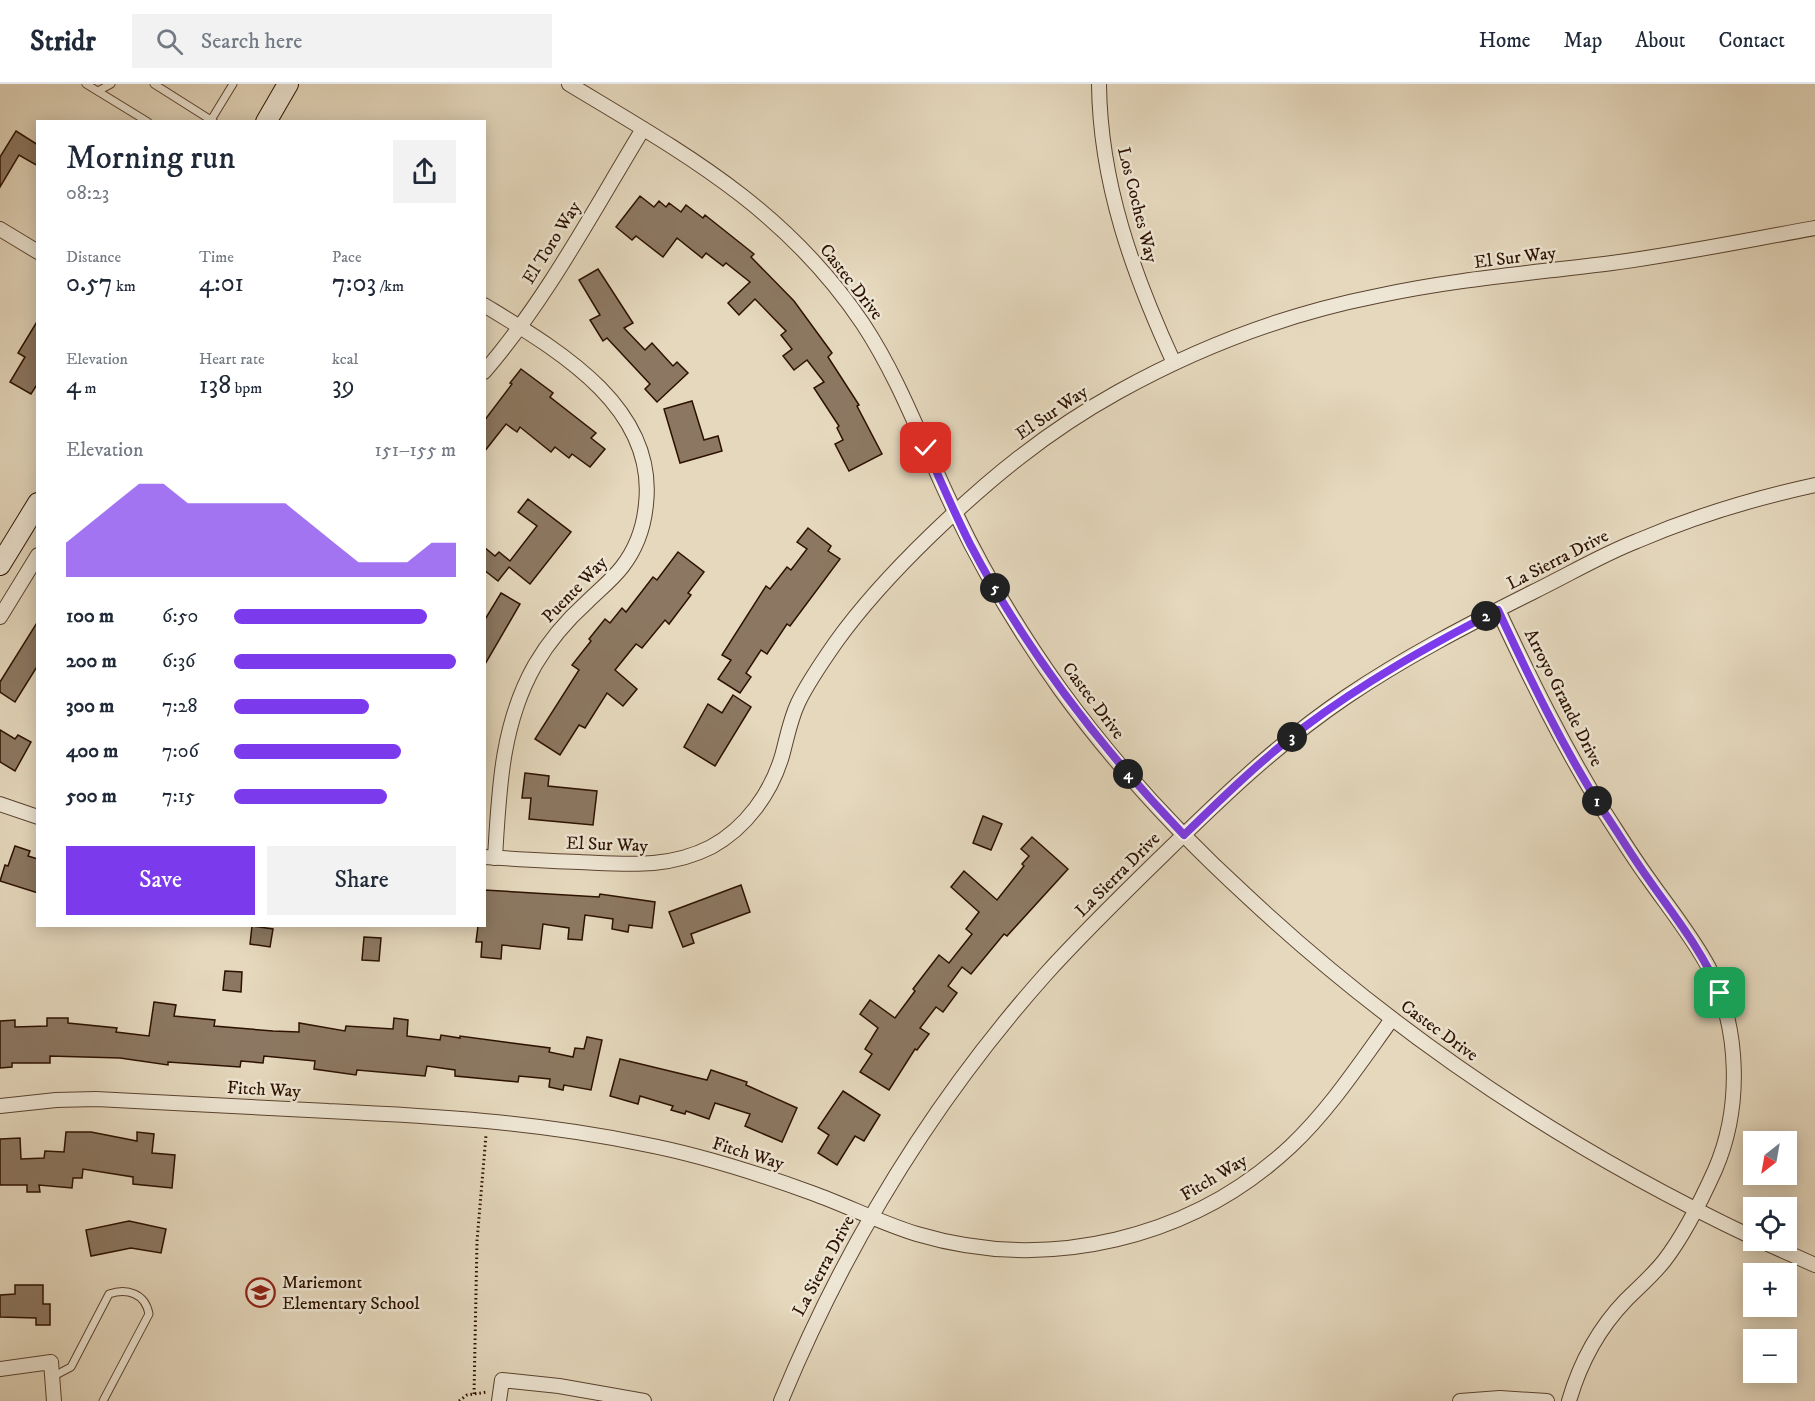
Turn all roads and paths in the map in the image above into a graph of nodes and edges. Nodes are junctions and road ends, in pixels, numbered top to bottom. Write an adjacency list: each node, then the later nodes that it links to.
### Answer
1 (86, 84): 8 (lane)
2 (111, 84): 8 (lane)
3 (154, 84): 10 (lane)
4 (233, 84): 11 (lane)
5 (288, 84): 12 (main road)
6 (569, 84): 13 (street, Castec Drive)
7 (1099, 84): 19 (street, Los Coches Way)
8 (98, 91): 9 (lane)
9 (145, 120)
10 (211, 120)
11 (214, 120)
12 (267, 120)
13 (643, 129): 18 (street, El Toro Way); 23 (street, Castec Drive)
14 (1815, 228): 19 (street, El Sur Way)
15 (0, 229): 16 (street)
16 (36, 251)
17 (486, 306): 18 (street, Puente Way)
18 (520, 327): 20 (street, El Toro Way); 31 (street, Puente Way)
19 (1174, 363): 23 (street, El Sur Way)
20 (486, 370)
21 (1815, 485): 26 (street, La Sierra Drive)
22 (36, 506): 25 (main road)
23 (955, 512): 30 (street, Castec Drive); 31 (street, El Sur Way)
24 (36, 558): 27 (street)
25 (0, 565)
26 (1498, 610): 30 (street, La Sierra Drive); 35 (street, Arroyo Grande Drive)
27 (0, 617)
28 (0, 804): 29 (street)
29 (36, 816)
30 (1184, 835): 32 (street, Castec Drive); 36 (street, La Sierra Drive)
31 (490, 858)
32 (1392, 1019): 35 (street, Castec Drive); 36 (street, Fitch Way)
33 (0, 1106): 34 (street, Fitch Way)
34 (487, 1120): 36 (street, Fitch Way); 43 (path)
35 (1695, 1210): 37 (street, Castec Drive); 52 (street, Arroyo Grande Drive)
36 (871, 1217): 49 (street, La Sierra Drive)
37 (1743, 1233)
38 (1784, 1251): 39 (street)
39 (1815, 1265)
40 (0, 1369): 41 (street)
41 (52, 1377): 44 (street); 45 (lane)
42 (502, 1380): 43 (path); 47 (street); 48 (street)
43 (474, 1394): 46 (path)
44 (54, 1401)
45 (103, 1401)
46 (459, 1401)
47 (499, 1401)
48 (644, 1401)
49 (781, 1401)
50 (1460, 1401): 51 (street)
51 (1547, 1401)
52 (1569, 1401)

